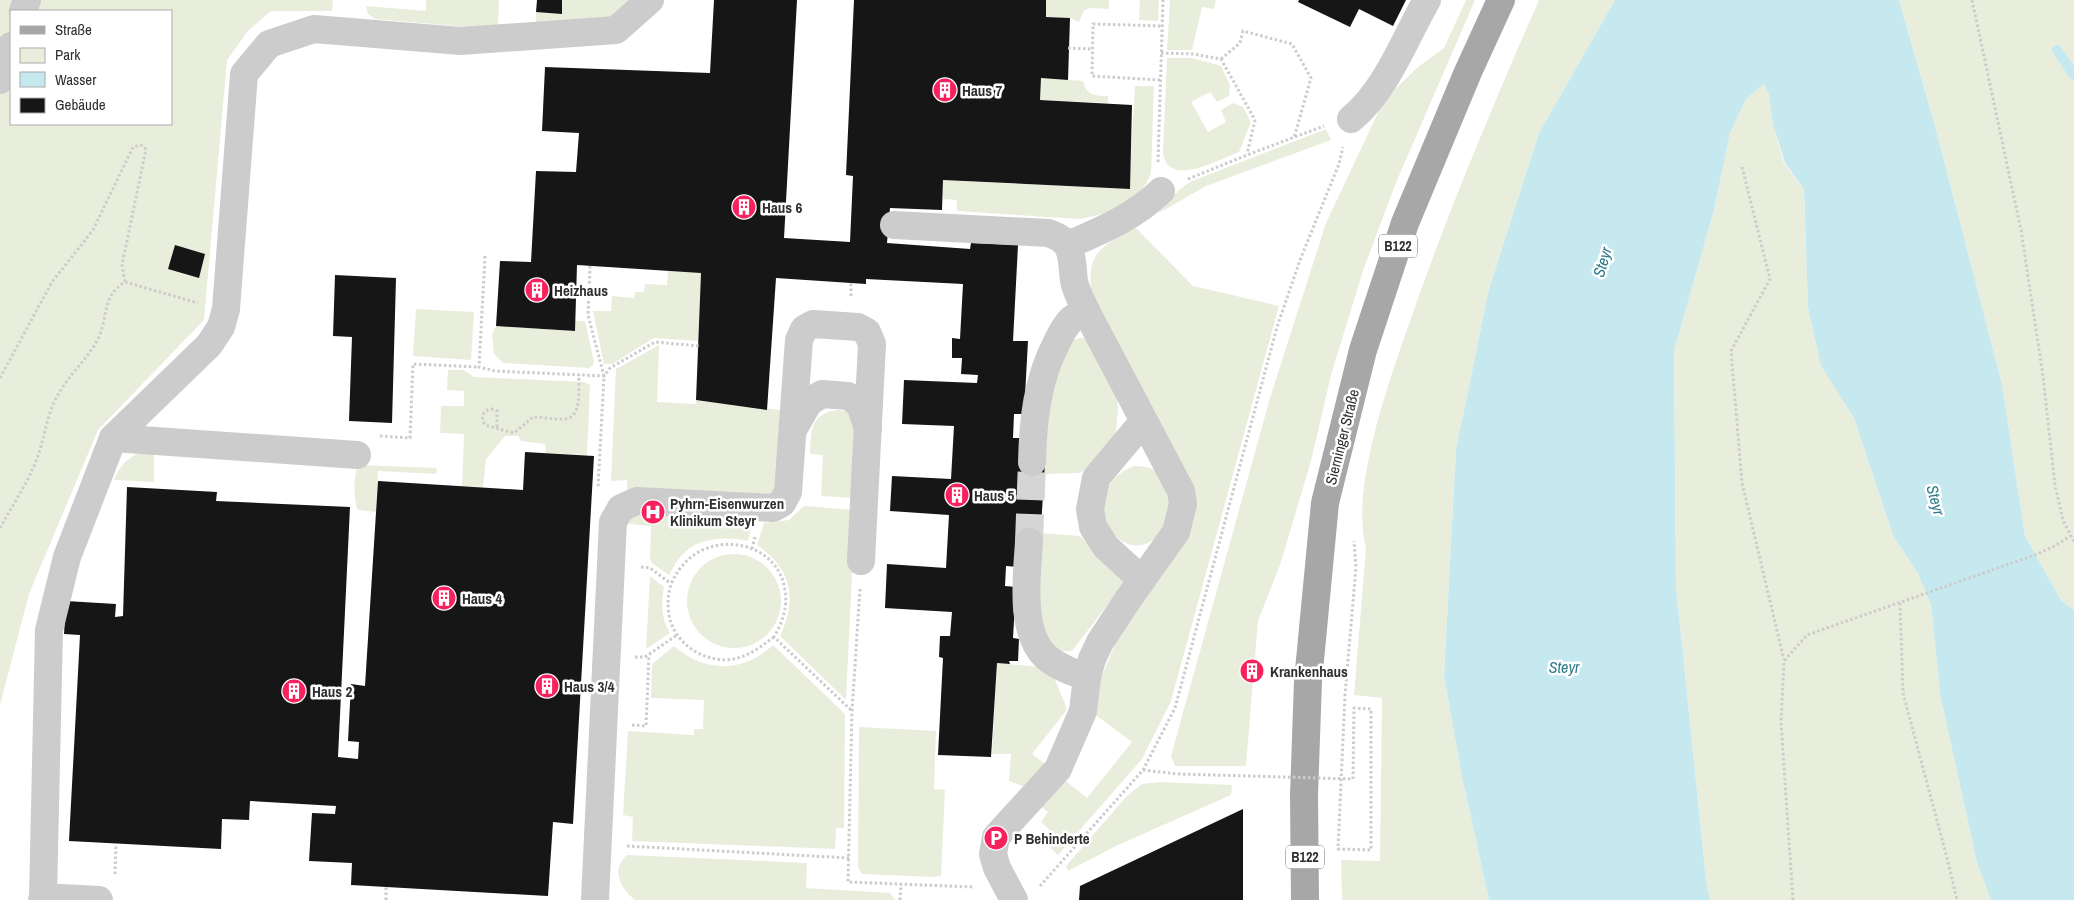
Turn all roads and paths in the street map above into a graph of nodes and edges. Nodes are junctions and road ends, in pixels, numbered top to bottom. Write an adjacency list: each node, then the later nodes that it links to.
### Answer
1 (650, 0): 24 (street)
2 (1164, 0): 6 (path)
3 (1426, 0): 14 (street)
4 (1501, 0): 69 (main road, Sierninger Straße / B122)
5 (1972, 0): 40 (path)
6 (1162, 26): 9 (path); 10 (path)
7 (1068, 48): 9 (path)
8 (10, 49): 12 (street)
9 (1092, 49): 13 (path)
10 (1161, 53): 11 (path); 13 (path)
11 (1221, 59): 15 (path); 16 (path)
12 (0, 80)
13 (1160, 80): 18 (path)
14 (1350, 119): 15 (path); 57 (path)
15 (1294, 138): 16 (path)
16 (1247, 155): 18 (path)
17 (1742, 166): 53 (path)
18 (1161, 191): 20 (street)
19 (894, 225): 20 (street)
20 (1068, 245): 25 (street)
21 (485, 256): 27 (path)
22 (590, 266): 29 (path)
23 (125, 282): 24 (path); 30 (path); 39 (path)
24 (226, 309): 35 (street)
25 (1086, 311): 31 (street); 37 (street)
26 (699, 346): 29 (path)
27 (479, 367): 28 (path); 36 (path)
28 (579, 374): 29 (path); 32 (path)
29 (604, 376): 38 (path)
30 (0, 378)
31 (1143, 422): 46 (street); 46 (street)
32 (498, 427): 32 (path)
33 (793, 430): 34 (street); 34 (street); 59 (street)
34 (869, 430): 44 (street)
35 (113, 438): 36 (street); 65 (street)
36 (365, 445)
37 (1032, 462)
38 (598, 492)
39 (0, 528)
40 (2070, 536): 43 (path); 48 (path)
41 (1354, 538): 57 (path, bridge)
42 (1029, 542): 54 (street)
43 (2074, 542)
44 (862, 561): 55 (path)
45 (633, 567): 47 (path)
46 (1142, 580): 54 (street)
47 (670, 583): 49 (path); 50 (path)
48 (1900, 603): 53 (path); 71 (path)
49 (678, 635): 50 (path); 51 (path)
50 (774, 638): 55 (path)
51 (649, 655): 52 (path); 56 (path)
52 (628, 657)
53 (1784, 661): 70 (path)
54 (1087, 677): 64 (street)
55 (852, 711): 60 (path)
56 (646, 726)
57 (1143, 770): 64 (path)
58 (116, 844): 63 (path)
59 (597, 845): 60 (path); 67 (street)
60 (849, 858): 61 (path)
61 (900, 884): 64 (path); 68 (path)
62 (386, 887): 66 (path)
63 (107, 891): 65 (street)
64 (1012, 896)
65 (43, 899)
66 (386, 900)
67 (595, 900)
68 (900, 900)
69 (1305, 900)
70 (1793, 900)
71 (1957, 900)

